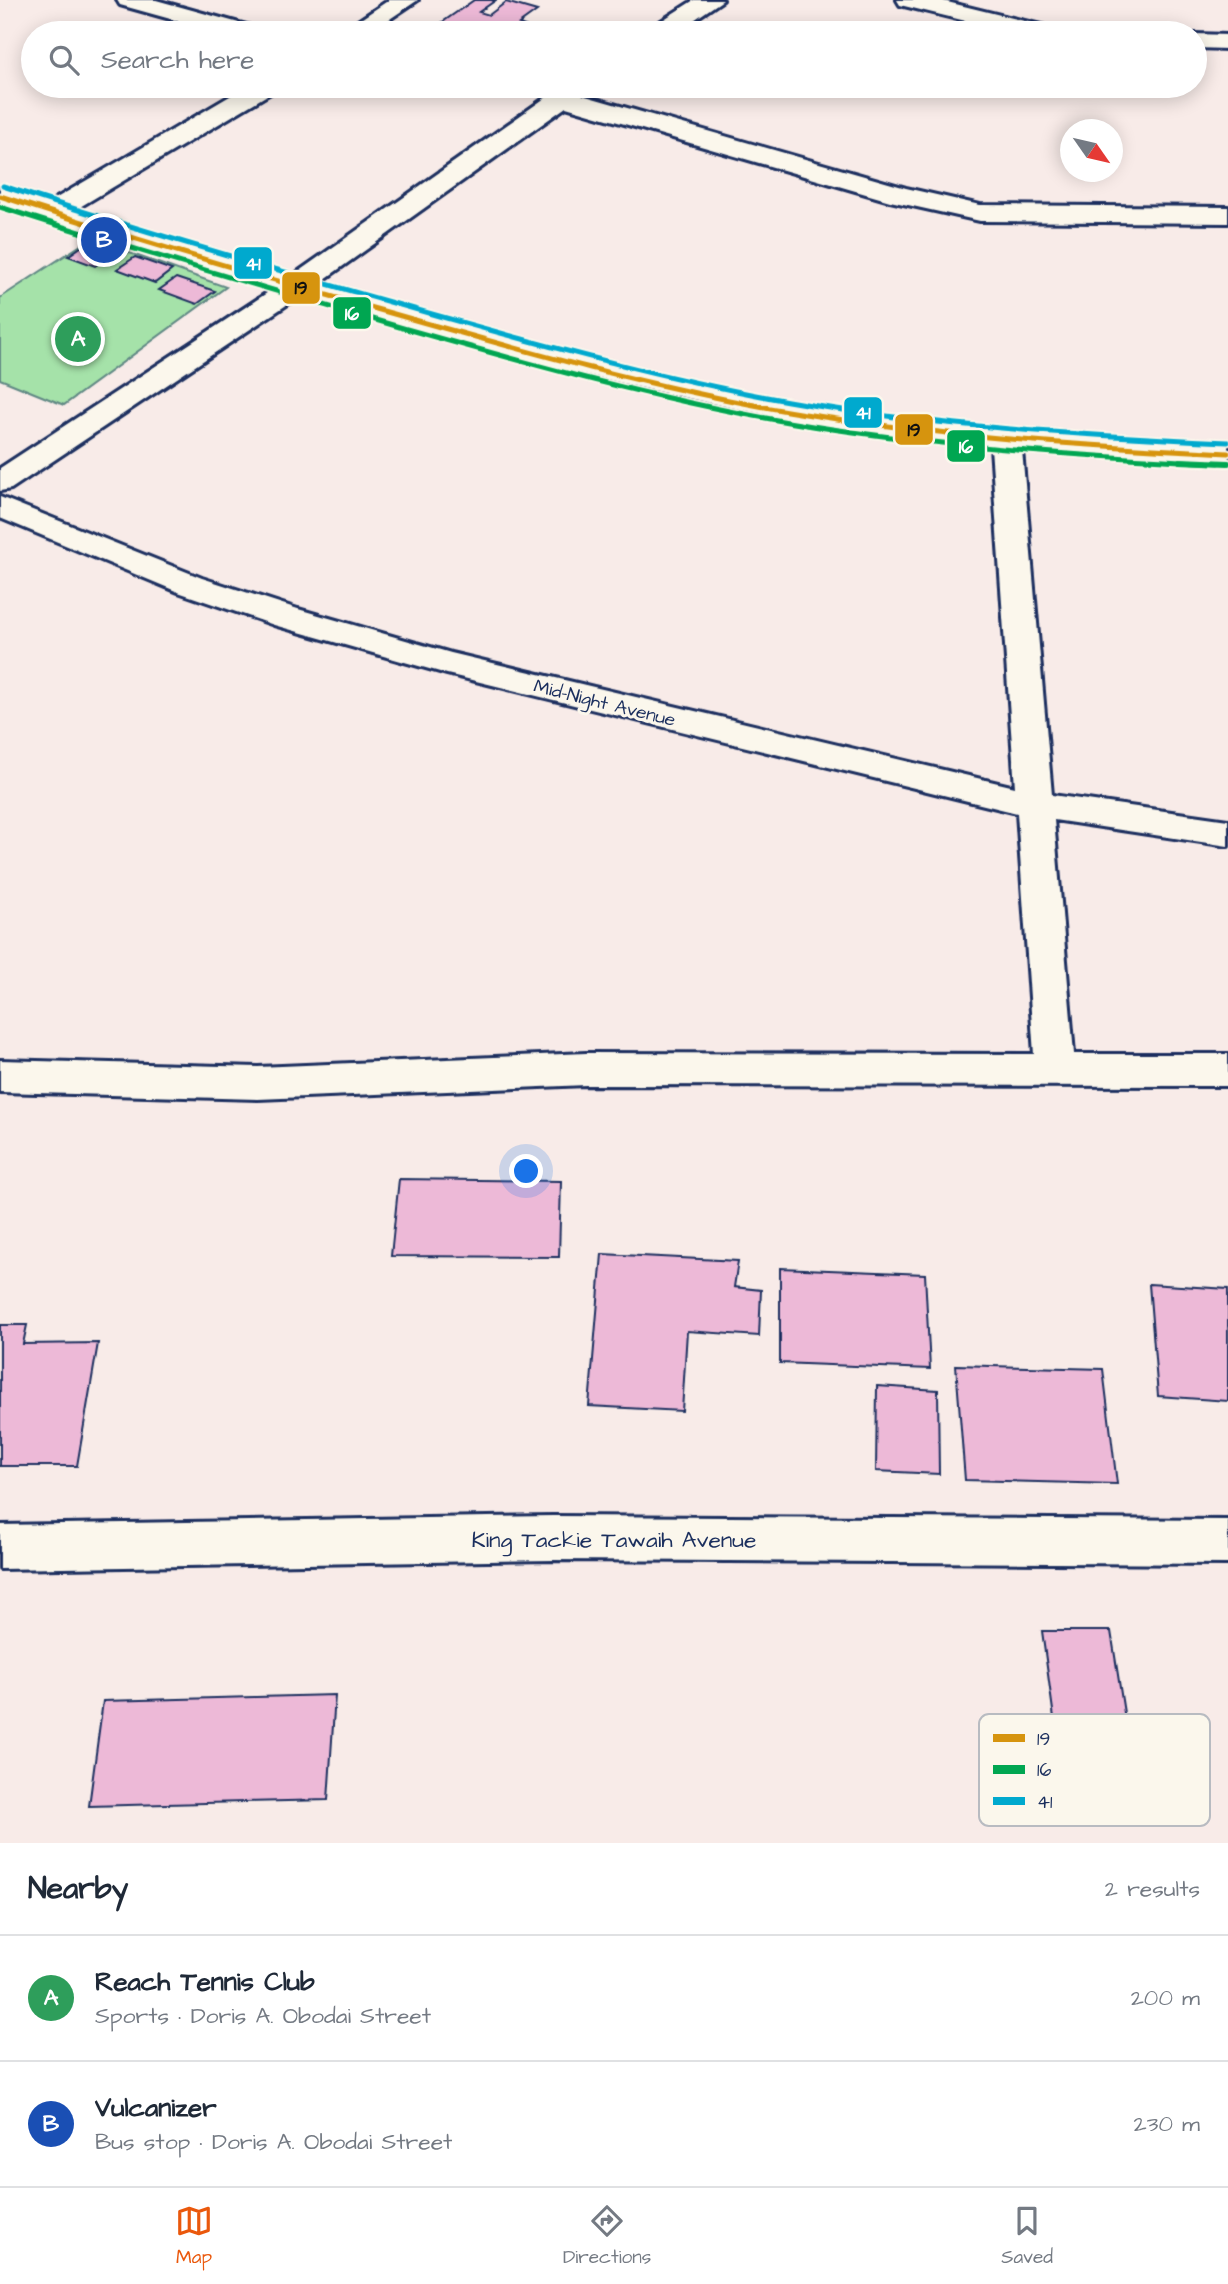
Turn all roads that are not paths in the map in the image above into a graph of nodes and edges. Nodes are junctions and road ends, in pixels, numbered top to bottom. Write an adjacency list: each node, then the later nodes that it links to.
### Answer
1 (129, 0): 5 (street)
2 (406, 0): 6 (street)
3 (711, 0): 7 (street)
4 (909, 0): 8 (street)
5 (205, 21)
6 (372, 21)
7 (678, 21)
8 (995, 21)
9 (1207, 41): 10 (street)
10 (1228, 42)
11 (245, 98): 15 (street)
12 (559, 98): 17 (street)
13 (591, 98): 16 (street)
14 (0, 196): 15 (street)
15 (50, 213): 17 (street)
16 (1228, 215)
17 (295, 286): 18 (street); 20 (street)
18 (1006, 439): 19 (street); 22 (street)
19 (1228, 453)
20 (0, 482)
21 (0, 507): 22 (street, Mid-Night Avenue)
22 (1037, 805): 23 (street, Mid-Night Avenue); 24 (street)
23 (1228, 833)
24 (1055, 1069): 25 (street); 26 (street)
25 (1228, 1070)
26 (0, 1076)
27 (1228, 1542): 28 (street, King Tackie Tawaih Avenue)
28 (0, 1547)

